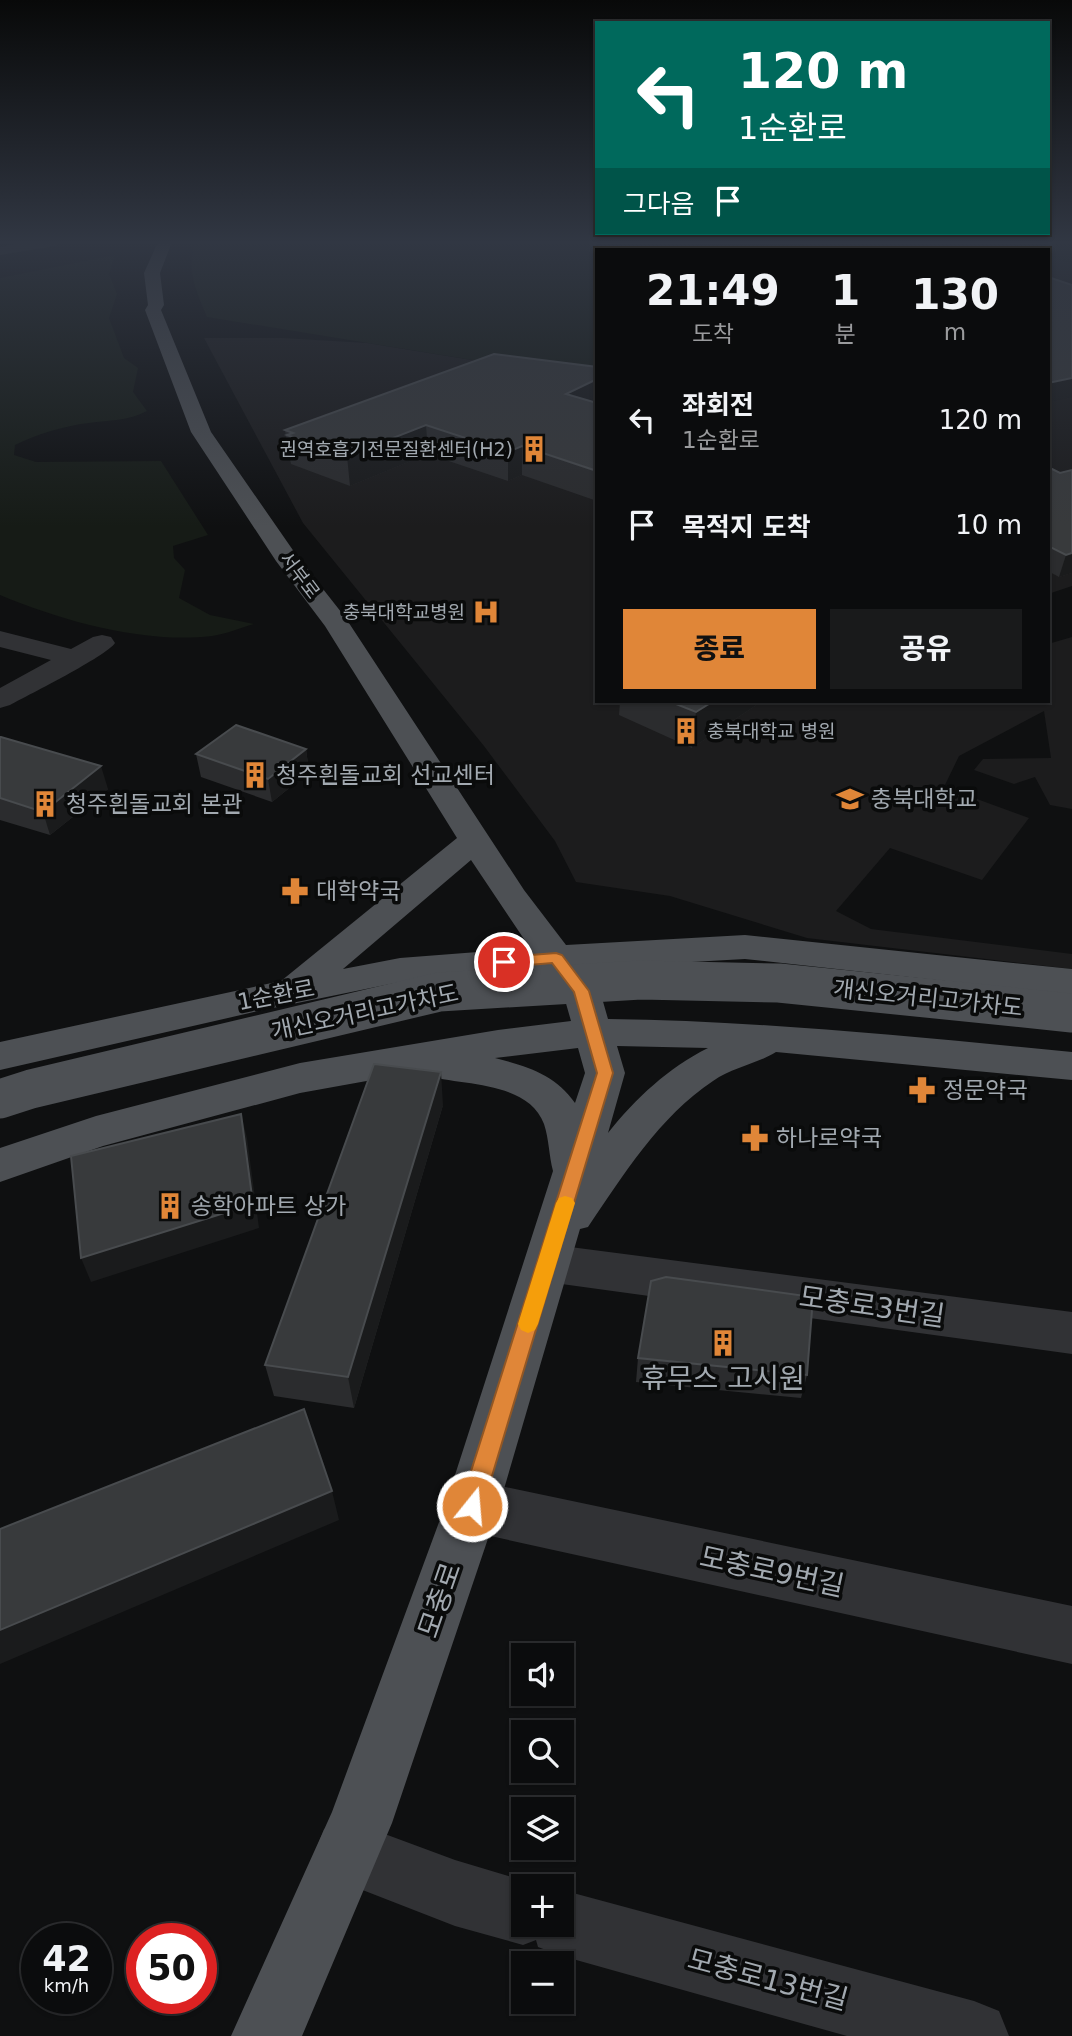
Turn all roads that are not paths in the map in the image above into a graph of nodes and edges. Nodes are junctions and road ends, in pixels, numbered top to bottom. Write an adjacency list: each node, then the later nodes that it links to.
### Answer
1 (164, 337): 6 (main road, 서부로)
2 (0, 639): 4 (street)
3 (102, 643): 4 (street)
4 (75, 658): 5 (street)
5 (0, 698)
6 (474, 841): 7 (main road, 서부로); 9 (main road)
7 (556, 958): 8 (main road, 1순환로); 9 (main road, 1순환로); 11 (main road, 모충로)
8 (1072, 982)
9 (293, 991): 13 (main road, 1순환로)
10 (1072, 1013): 16 (main road, 개신오거리고가차도, bridge)
11 (593, 1032): 12 (main road); 14 (main road); 18 (main road, 모충로)
12 (783, 1039): 15 (main road); 19 (main road)
13 (0, 1056)
14 (394, 1062): 17 (main road); 18 (main road)
15 (1072, 1066)
16 (0, 1099)
17 (0, 1165)
18 (574, 1173): 19 (main road, 모충로)
19 (547, 1263): 20 (street, 모충로3번길); 21 (main road, 모충로)
20 (1072, 1333)
21 (472, 1506): 22 (street, 모충로9번길); 23 (main road, 모충로)
22 (1072, 1635)
23 (347, 1852): 24 (street); 26 (main road, 모충로)
24 (511, 1909)
25 (574, 1926): 27 (street, 모충로13번길)
26 (266, 2036)
27 (974, 2036)

